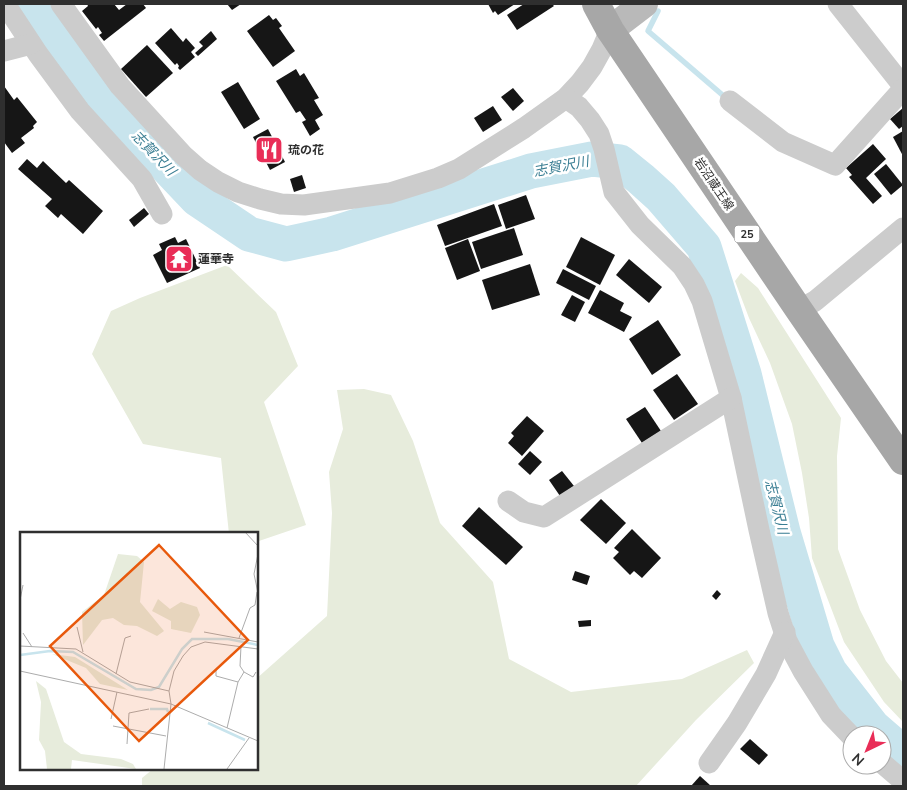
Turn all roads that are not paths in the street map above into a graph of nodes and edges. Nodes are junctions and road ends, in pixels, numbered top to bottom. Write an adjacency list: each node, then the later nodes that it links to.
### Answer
1 (5, 4): 7 (street)
2 (61, 4): 10 (street)
3 (596, 4): 6 (main road, 岩沼蔵王線 / 25)
4 (644, 4): 6 (street)
5 (838, 4): 9 (street)
6 (610, 30): 10 (street); 14 (main road, 岩沼蔵王線 / 25)
7 (31, 44): 8 (street); 12 (street)
8 (4, 51)
9 (903, 88): 11 (street)
10 (566, 98): 15 (street)
11 (730, 101)
12 (162, 214)
13 (903, 228): 14 (street)
14 (798, 310): 16 (main road, 岩沼蔵王線 / 25)
15 (731, 398): 17 (street); 18 (street)
16 (903, 461)
17 (508, 500)
18 (785, 632): 19 (street); 20 (street)
19 (842, 726)
20 (709, 763)
21 (892, 771): 22 (street)
22 (903, 780)

